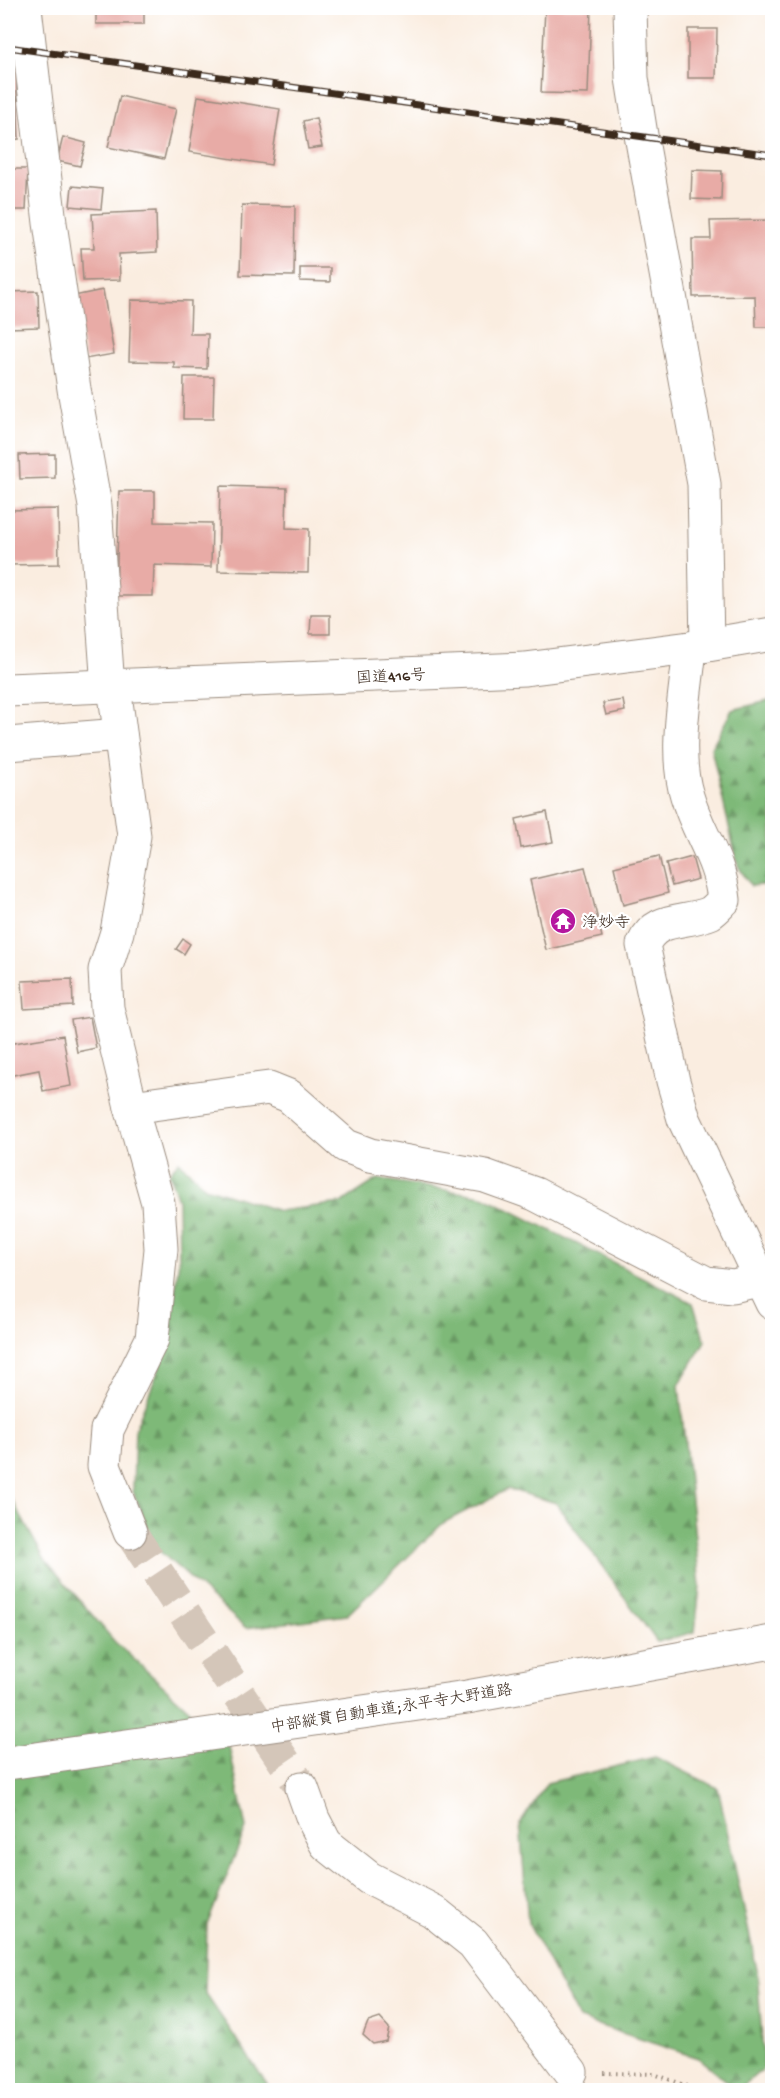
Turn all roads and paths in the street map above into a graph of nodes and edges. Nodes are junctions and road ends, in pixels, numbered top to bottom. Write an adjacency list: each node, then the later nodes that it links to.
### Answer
1 (25, 8): 5 (main road)
2 (630, 8): 4 (main road)
3 (772, 634): 4 (main road, 国道416号)
4 (698, 646): 5 (main road, 国道416号); 10 (main road)
5 (111, 687): 6 (main road, 国道416号); 7 (main road)
6 (8, 690)
7 (120, 735): 8 (main road); 9 (main road)
8 (8, 744)
9 (131, 1107): 10 (main road); 11 (main road)
10 (767, 1291)
11 (130, 1532)
12 (772, 1642): 13 (main road, 中部縦貫自動車道;永平寺大野道路)
13 (8, 1763)
14 (302, 1788): 15 (main road)
15 (571, 2072): 16 (path)
16 (699, 2091)

